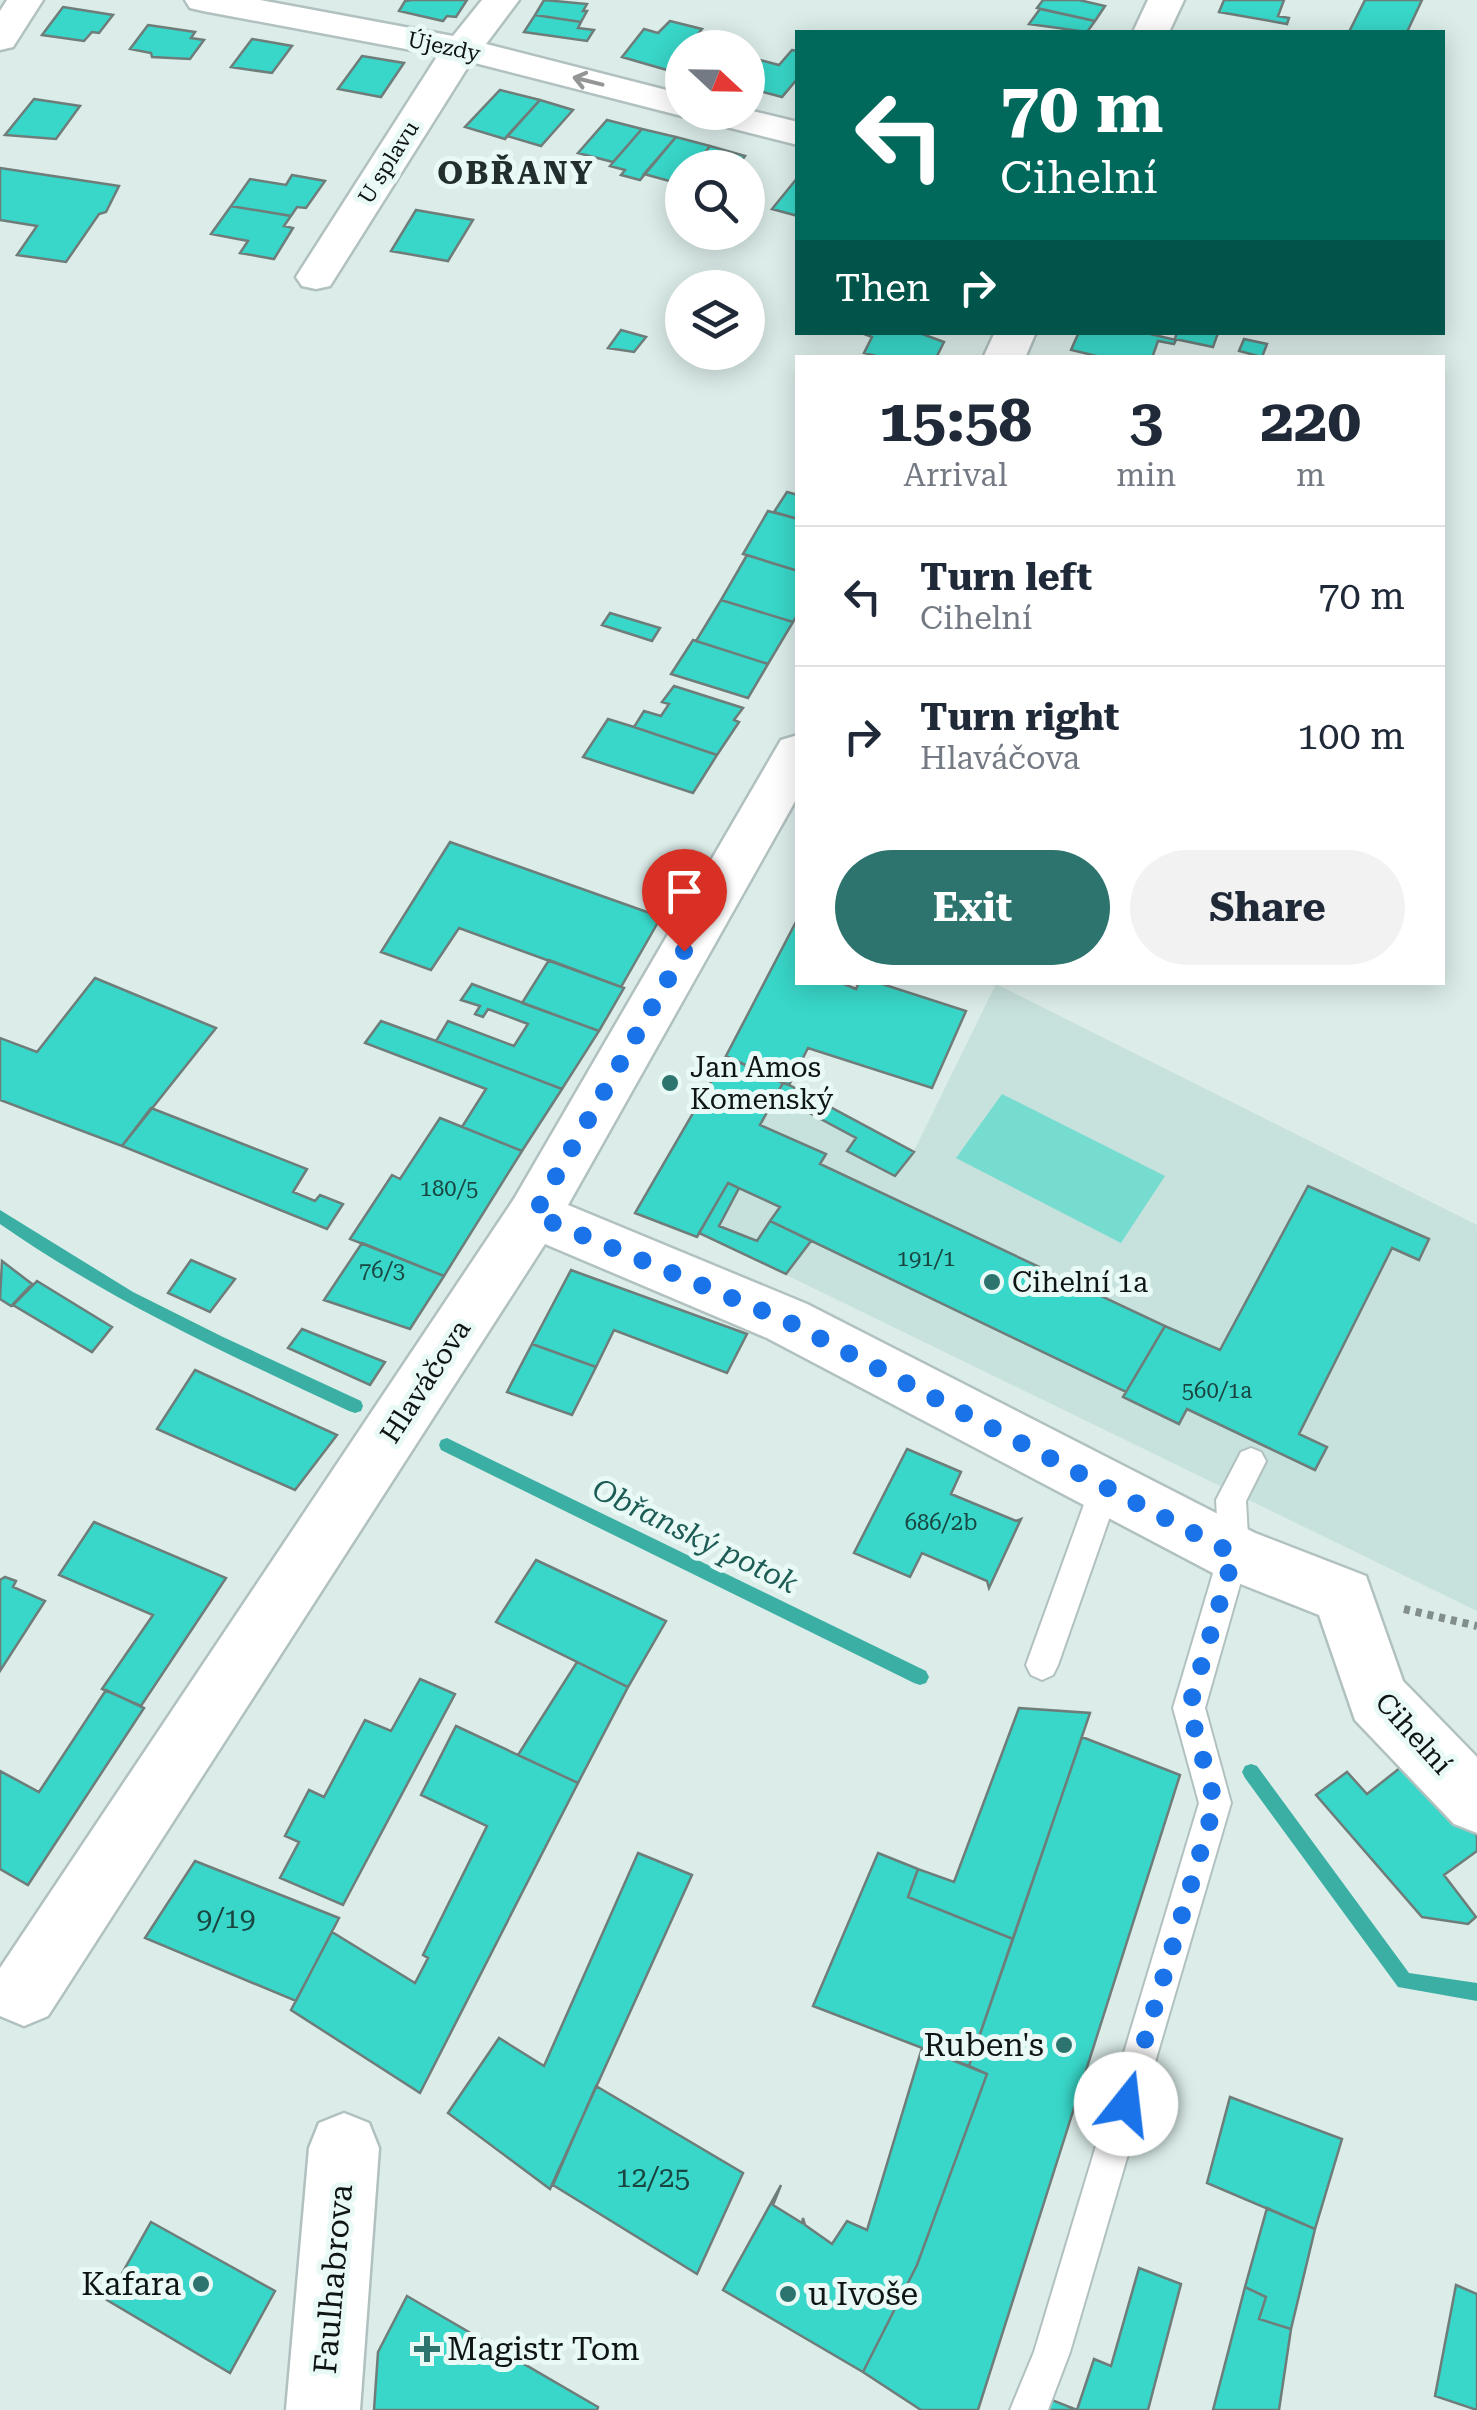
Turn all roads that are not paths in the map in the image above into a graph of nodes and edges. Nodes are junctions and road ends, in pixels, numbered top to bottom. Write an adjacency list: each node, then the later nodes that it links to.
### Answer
1 (25, 0): 6 (street)
2 (203, 0): 7 (street, Újezdy)
3 (501, 0): 7 (street, U splavu)
4 (1166, 0): 5 (street)
5 (1153, 30)
6 (0, 39)
7 (462, 49): 8 (street, Újezdy, one-way to 7); 11 (street, U splavu)
8 (665, 101)
9 (765, 126): 10 (street)
10 (795, 133)
11 (316, 277)
12 (795, 757): 13 (street, Hlaváčova)
13 (534, 1215): 15 (street, Cihelní); 19 (street, Hlaváčova)
14 (1251, 1461): 16 (lane)
15 (1106, 1484): 16 (street, Cihelní); 17 (lane)
16 (1234, 1554): 18 (street, Cihelní); 22 (lane)
17 (1042, 1665)
18 (1477, 1802)
19 (24, 1992)
20 (344, 2148): 21 (street, Faulhabrova)
21 (322, 2410)
22 (1029, 2410)

